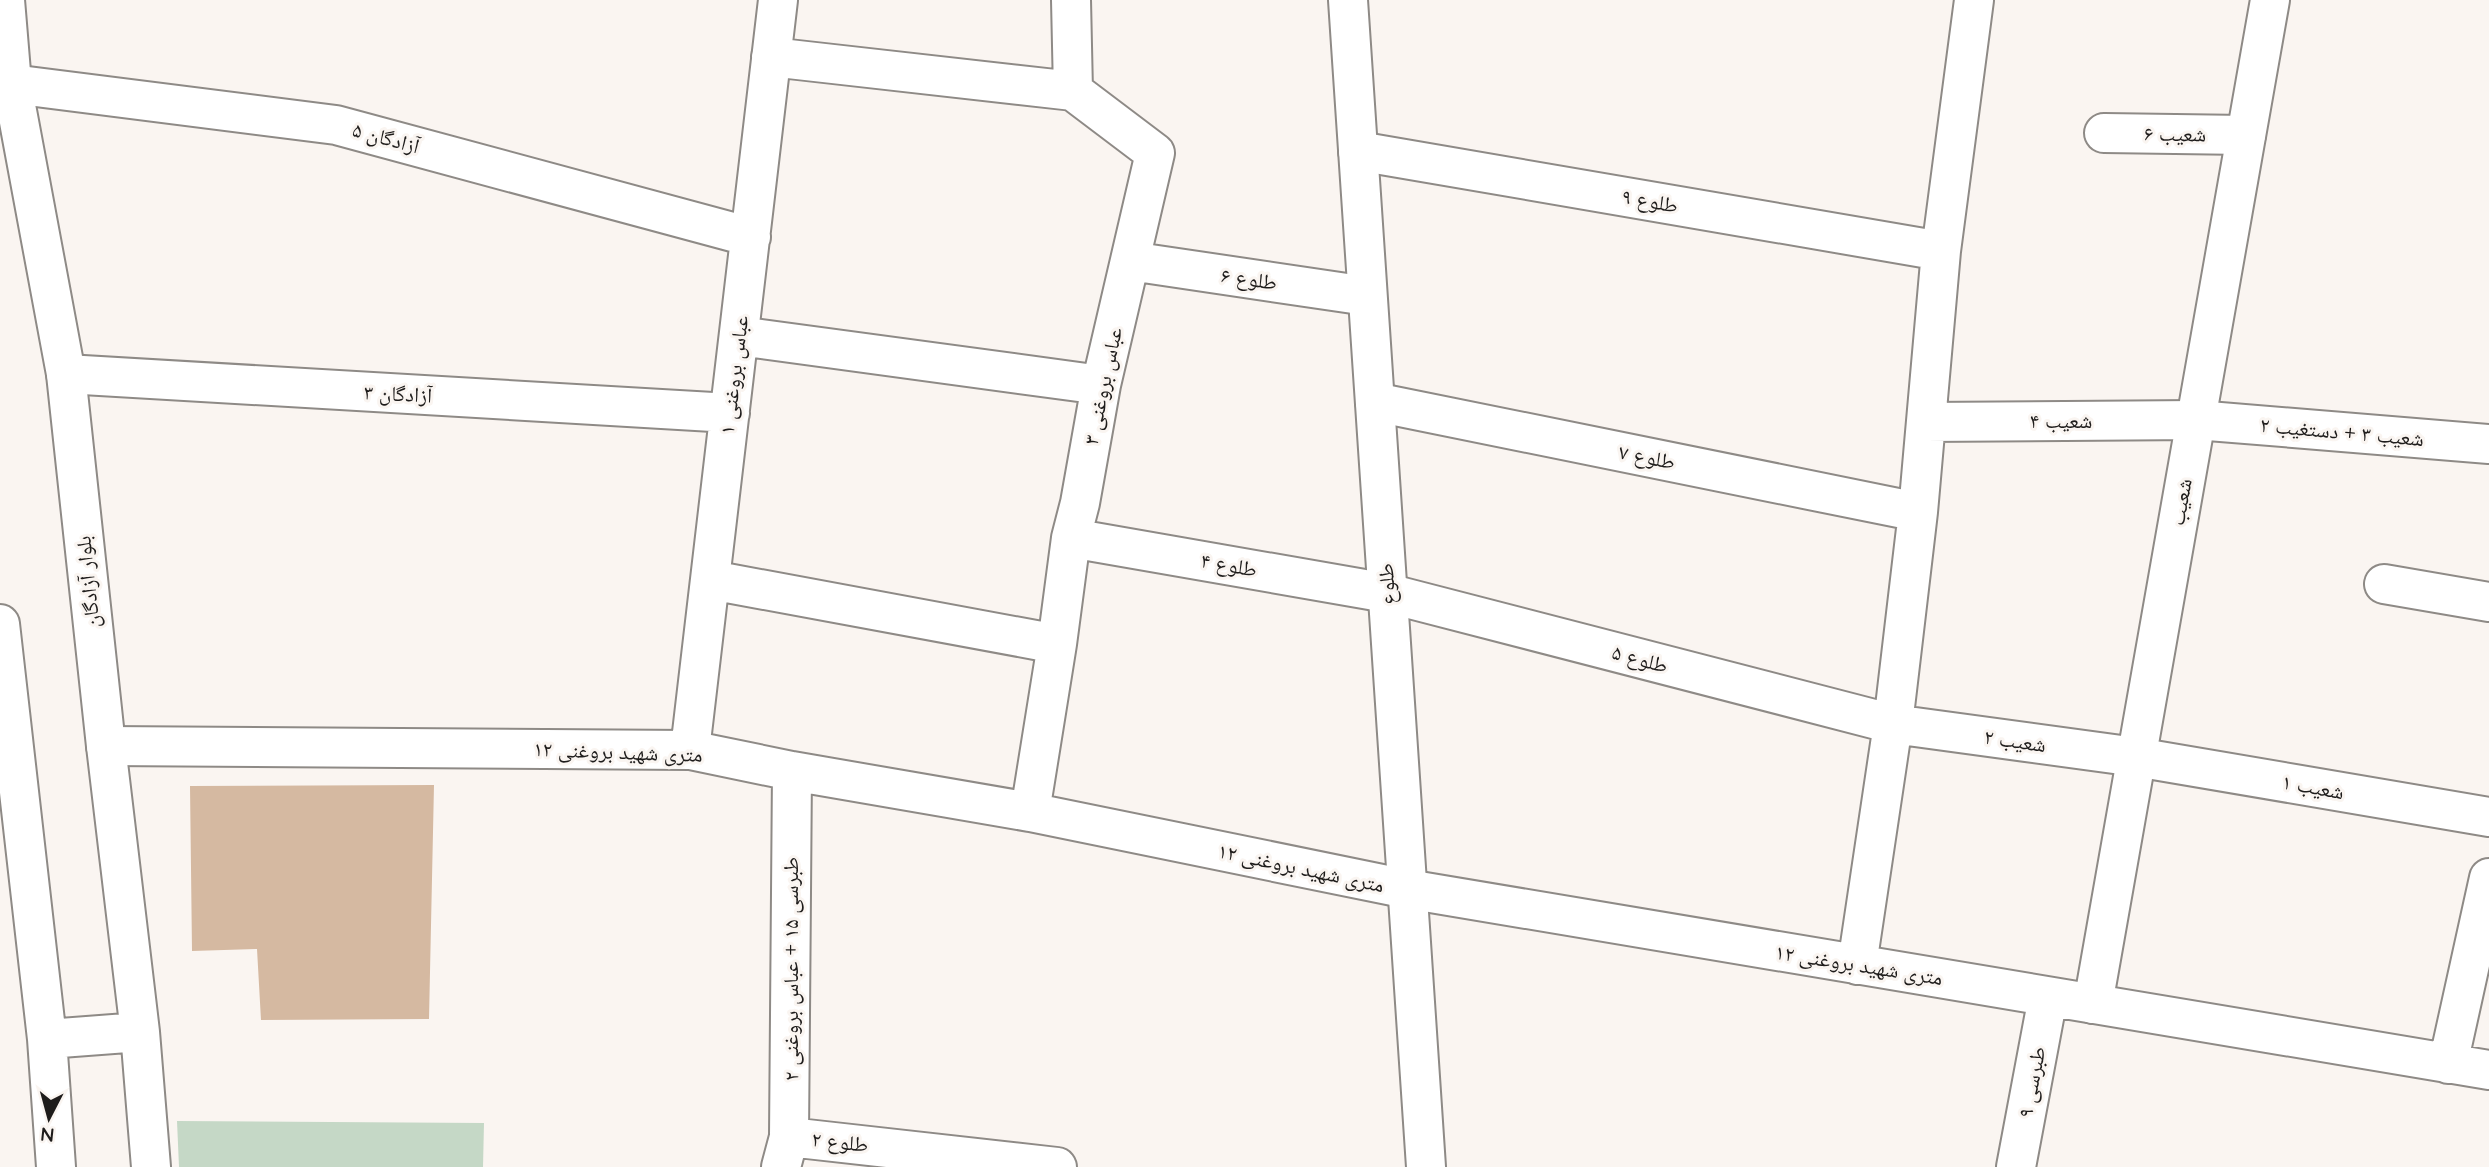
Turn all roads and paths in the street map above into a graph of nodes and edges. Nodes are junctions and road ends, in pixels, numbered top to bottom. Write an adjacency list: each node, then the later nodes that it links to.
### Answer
1 (5, 0): 8 (street, بلوار آزادگان)
2 (778, 0): 7 (street, عباس بروغنی ۱)
3 (1071, 0): 9 (street)
4 (1348, 0): 12 (street, طلوع)
5 (1974, 0): 14 (street)
6 (2270, 0): 11 (street, شعیب)
7 (771, 57): 9 (street); 13 (street, عباس بروغنی ۱)
8 (12, 84): 13 (street, آزادگان ۵); 18 (street, بلوار آزادگان)
9 (1073, 91): 15 (street, عباس بروغنی ۳)
10 (2104, 133): 11 (street, شعیب ۶)
11 (2246, 135): 22 (street, شعیب)
12 (1358, 151): 14 (street, طلوع ۹); 16 (street, طلوع)
13 (751, 237): 17 (street, عباس بروغنی ۱)
14 (1941, 251): 23 (street)
15 (1130, 261): 16 (street, طلوع ۶); 19 (street, عباس بروغنی ۳)
16 (1367, 296): 20 (street, طلوع)
17 (739, 336): 19 (street); 21 (street, عباس بروغنی ۱)
18 (66, 374): 21 (street, آزادگان ۳); 34 (street, بلوار آزادگان)
19 (1101, 385): 26 (street, عباس بروغنی ۳)
20 (1375, 402): 25 (street, طلوع ۷); 29 (street, طلوع)
21 (730, 413): 27 (street, عباس بروغنی ۱)
22 (2196, 420): 23 (street, شعیب ۴); 24 (street, شعیب ۳ + دستغیب ۲); 36 (street, شعیب)
23 (1926, 422): 25 (street)
24 (2489, 443)
25 (1919, 512): 33 (street)
26 (1070, 538): 29 (street, طلوع ۴); 32 (street, عباس بروغنی ۳)
27 (711, 580): 32 (street); 35 (street, عباس بروغنی ۱)
28 (2384, 584): 30 (street)
29 (1387, 593): 33 (street, طلوع ۵); 42 (street, طلوع)
30 (2489, 602)
31 (0, 624): 38 (street)
32 (1057, 644): 39 (street, عباس بروغنی ۳)
33 (1893, 724): 36 (street, شعیب ۲); 43 (street)
34 (106, 746): 35 (street, ۱۲ متری شهید بروغنی); 46 (street, بلوار آزادگان)
35 (691, 750): 37 (street, ۱۲ متری شهید بروغنی)
36 (2136, 757): 40 (street, شعیب ۱); 45 (street, شعیب)
37 (792, 771): 39 (street, ۱۲ متری شهید بروغنی); 50 (street, طبرسی ۱۵ + عباس بروغنی ۲)
38 (8, 773): 47 (street)
39 (1030, 812): 42 (street, ۱۲ متری شهید بروغنی)
40 (2489, 817)
41 (2489, 878): 48 (street)
42 (1408, 889): 43 (street, ۱۲ متری شهید بروغنی); 54 (street, طلوع)
43 (1857, 965): 44 (street, ۱۲ متری شهید بروغنی)
44 (2048, 997): 45 (street, ۱۲ متری شهید بروغنی); 55 (street, طبرسی ۹)
45 (2093, 1004): 48 (street, ۱۲ متری شهید بروغنی)
46 (140, 1032): 47 (street); 52 (street, بلوار آزادگان)
47 (47, 1039): 51 (street)
48 (2448, 1064): 49 (street, ۱۲ متری شهید بروغنی)
49 (2489, 1070)
50 (785, 1152): 53 (street, طلوع ۲)
51 (56, 1167)
52 (150, 1167)
53 (1057, 1167)
54 (1426, 1167)
55 (2015, 1167)

